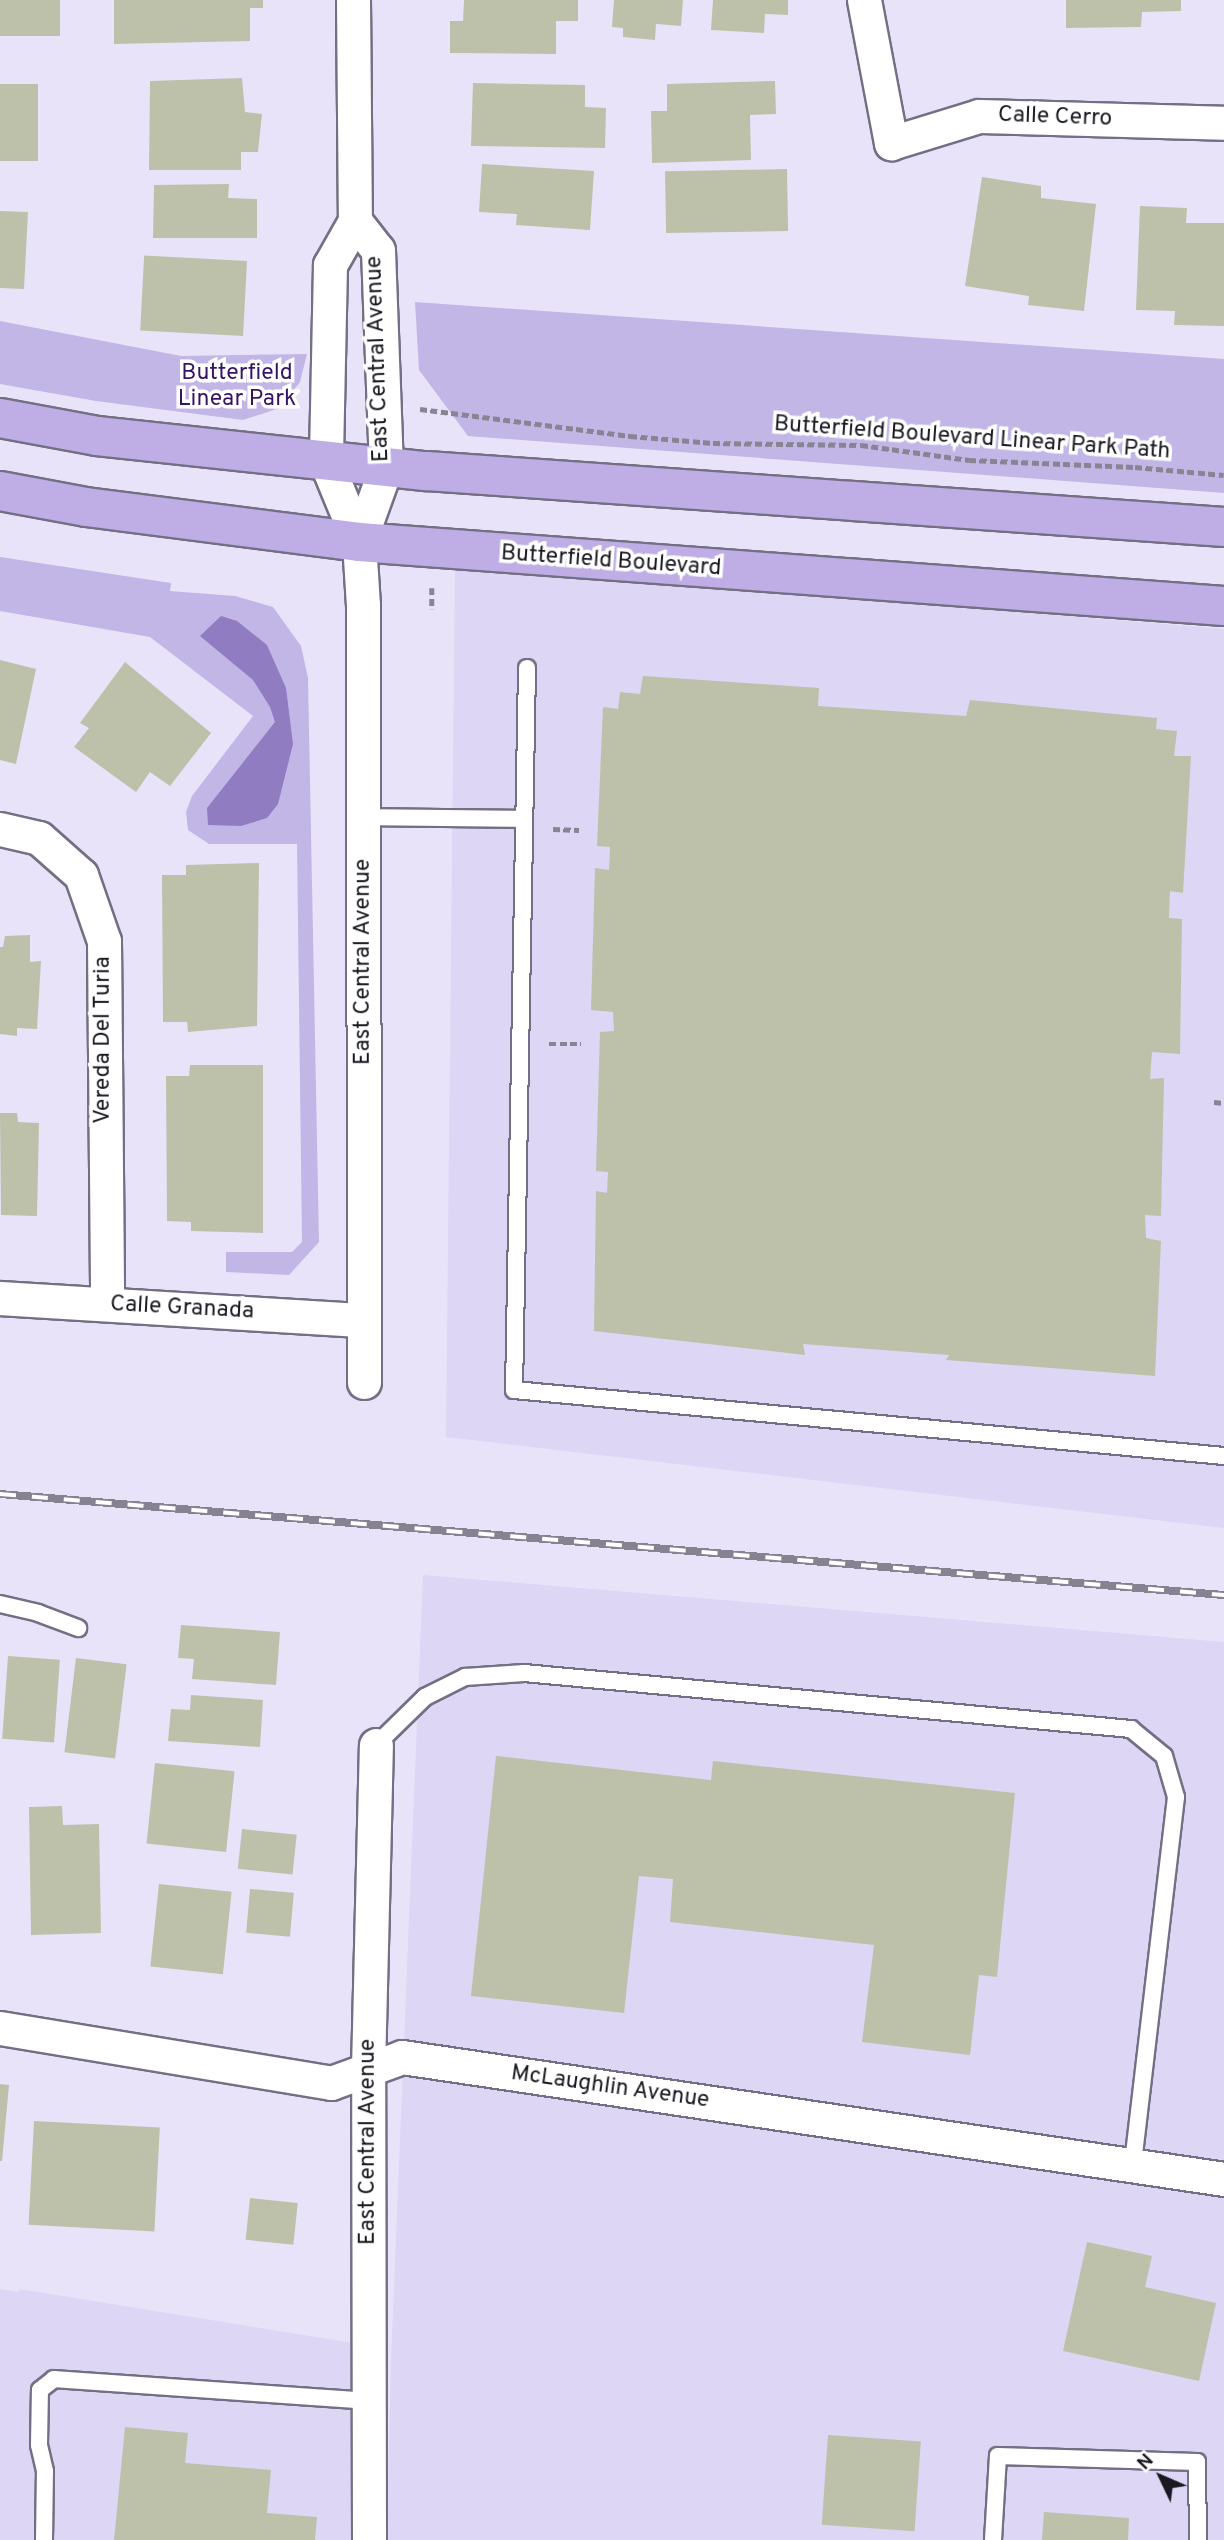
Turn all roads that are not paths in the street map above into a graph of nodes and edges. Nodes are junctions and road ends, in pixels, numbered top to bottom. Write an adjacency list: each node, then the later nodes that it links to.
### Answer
1 (353, 0): 4 (street)
2 (864, 0): 3 (street, Calle Cerro)
3 (1224, 123)
4 (355, 221): 6 (street, East Central Avenue); 7 (street, East Central Avenue)
5 (0, 418): 6 (main road)
6 (326, 462): 7 (main road); 10 (street, East Central Avenue)
7 (386, 467): 9 (main road); 10 (street, East Central Avenue)
8 (0, 491): 10 (main road, Butterfield Boulevard)
9 (1224, 527)
10 (359, 542): 11 (main road, Butterfield Boulevard); 13 (street, East Central Avenue)
11 (1224, 606)
12 (527, 668): 14 (lane)
13 (364, 817): 14 (lane); 18 (street, East Central Avenue)
14 (524, 819): 20 (lane)
15 (0, 829): 17 (street, Vereda Del Turia)
16 (0, 1298): 17 (street, Calle Granada)
17 (107, 1304): 18 (street, Calle Granada)
18 (363, 1320): 19 (street, East Central Avenue)
19 (363, 1382)
20 (1224, 1456)
21 (0, 1604): 22 (lane)
22 (78, 1628)
23 (376, 1745): 25 (street, East Central Avenue); 26 (lane)
24 (0, 2028): 25 (street, McLaughlin Avenue)
25 (368, 2068): 26 (street, McLaughlin Avenue); 28 (street, East Central Avenue)
26 (1133, 2165): 27 (street, McLaughlin Avenue)
27 (1224, 2179)
28 (369, 2401): 29 (lane); 30 (street, East Central Avenue)
29 (44, 2540)
30 (369, 2540)
31 (993, 2540): 32 (lane)
32 (1198, 2540)

